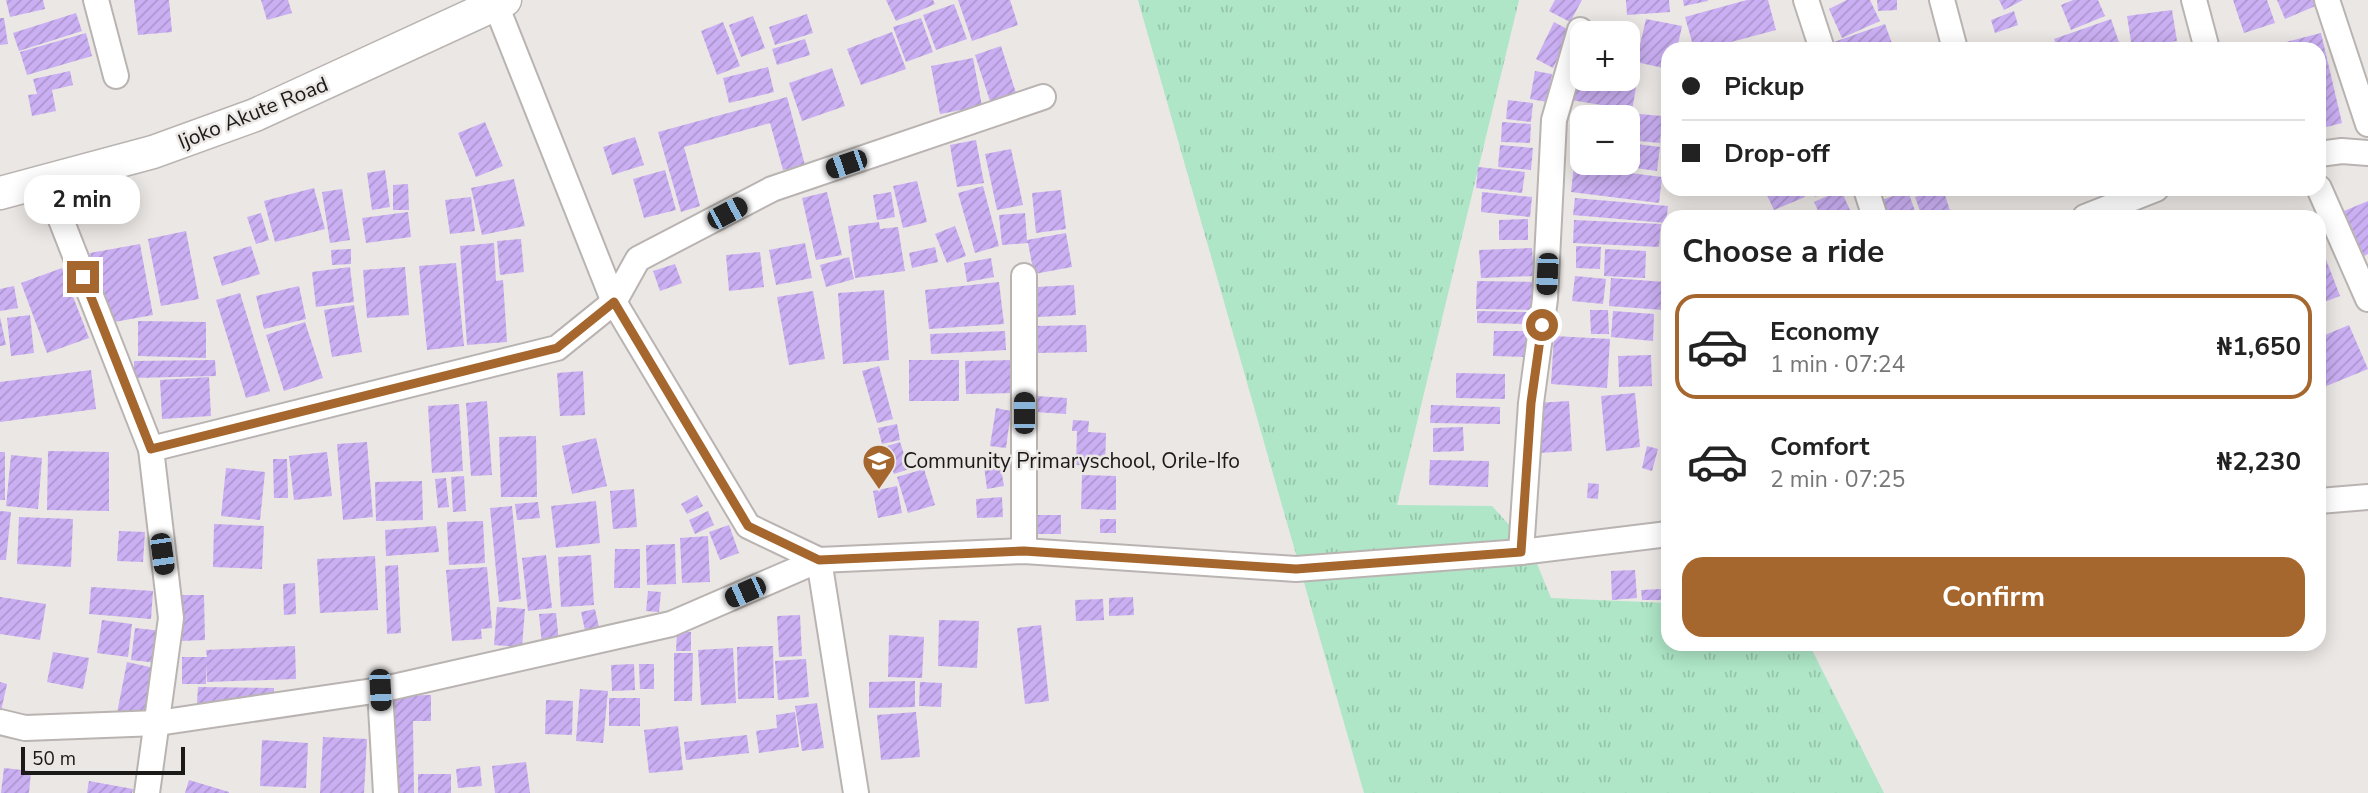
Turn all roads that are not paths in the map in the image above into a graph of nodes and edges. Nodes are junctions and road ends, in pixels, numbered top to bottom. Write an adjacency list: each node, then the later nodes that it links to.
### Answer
1 (96, 0): 11 (street)
2 (1806, 0): 7 (street)
3 (1942, 0): 8 (street)
4 (2194, 0): 9 (street)
5 (2327, 0): 13 (street)
6 (503, 1): 16 (main road, Ijoko Akute Road); 23 (street)
7 (1820, 42)
8 (1953, 42)
9 (2205, 42)
10 (1570, 66): 29 (street)
11 (116, 76)
12 (1043, 97): 23 (street)
13 (2368, 124)
14 (2326, 153): 15 (street)
15 (2368, 153)
16 (45, 179): 17 (main road, Ijoko Akute Road); 24 (street)
17 (0, 193)
18 (2138, 196): 20 (street)
19 (2323, 196): 22 (street)
20 (2103, 210)
21 (1024, 276): 28 (street)
22 (2368, 299)
23 (614, 302): 24 (street); 30 (street)
24 (151, 449): 33 (street)
25 (2368, 497): 26 (street)
26 (2326, 500)
27 (1661, 535): 29 (street)
28 (1024, 551): 29 (street); 30 (street)
29 (1521, 552)
30 (819, 560): 31 (street); 36 (street)
31 (380, 690): 33 (street); 35 (street)
32 (0, 722): 33 (street)
33 (158, 723): 34 (street)
34 (147, 793)
35 (386, 793)
36 (856, 793)

